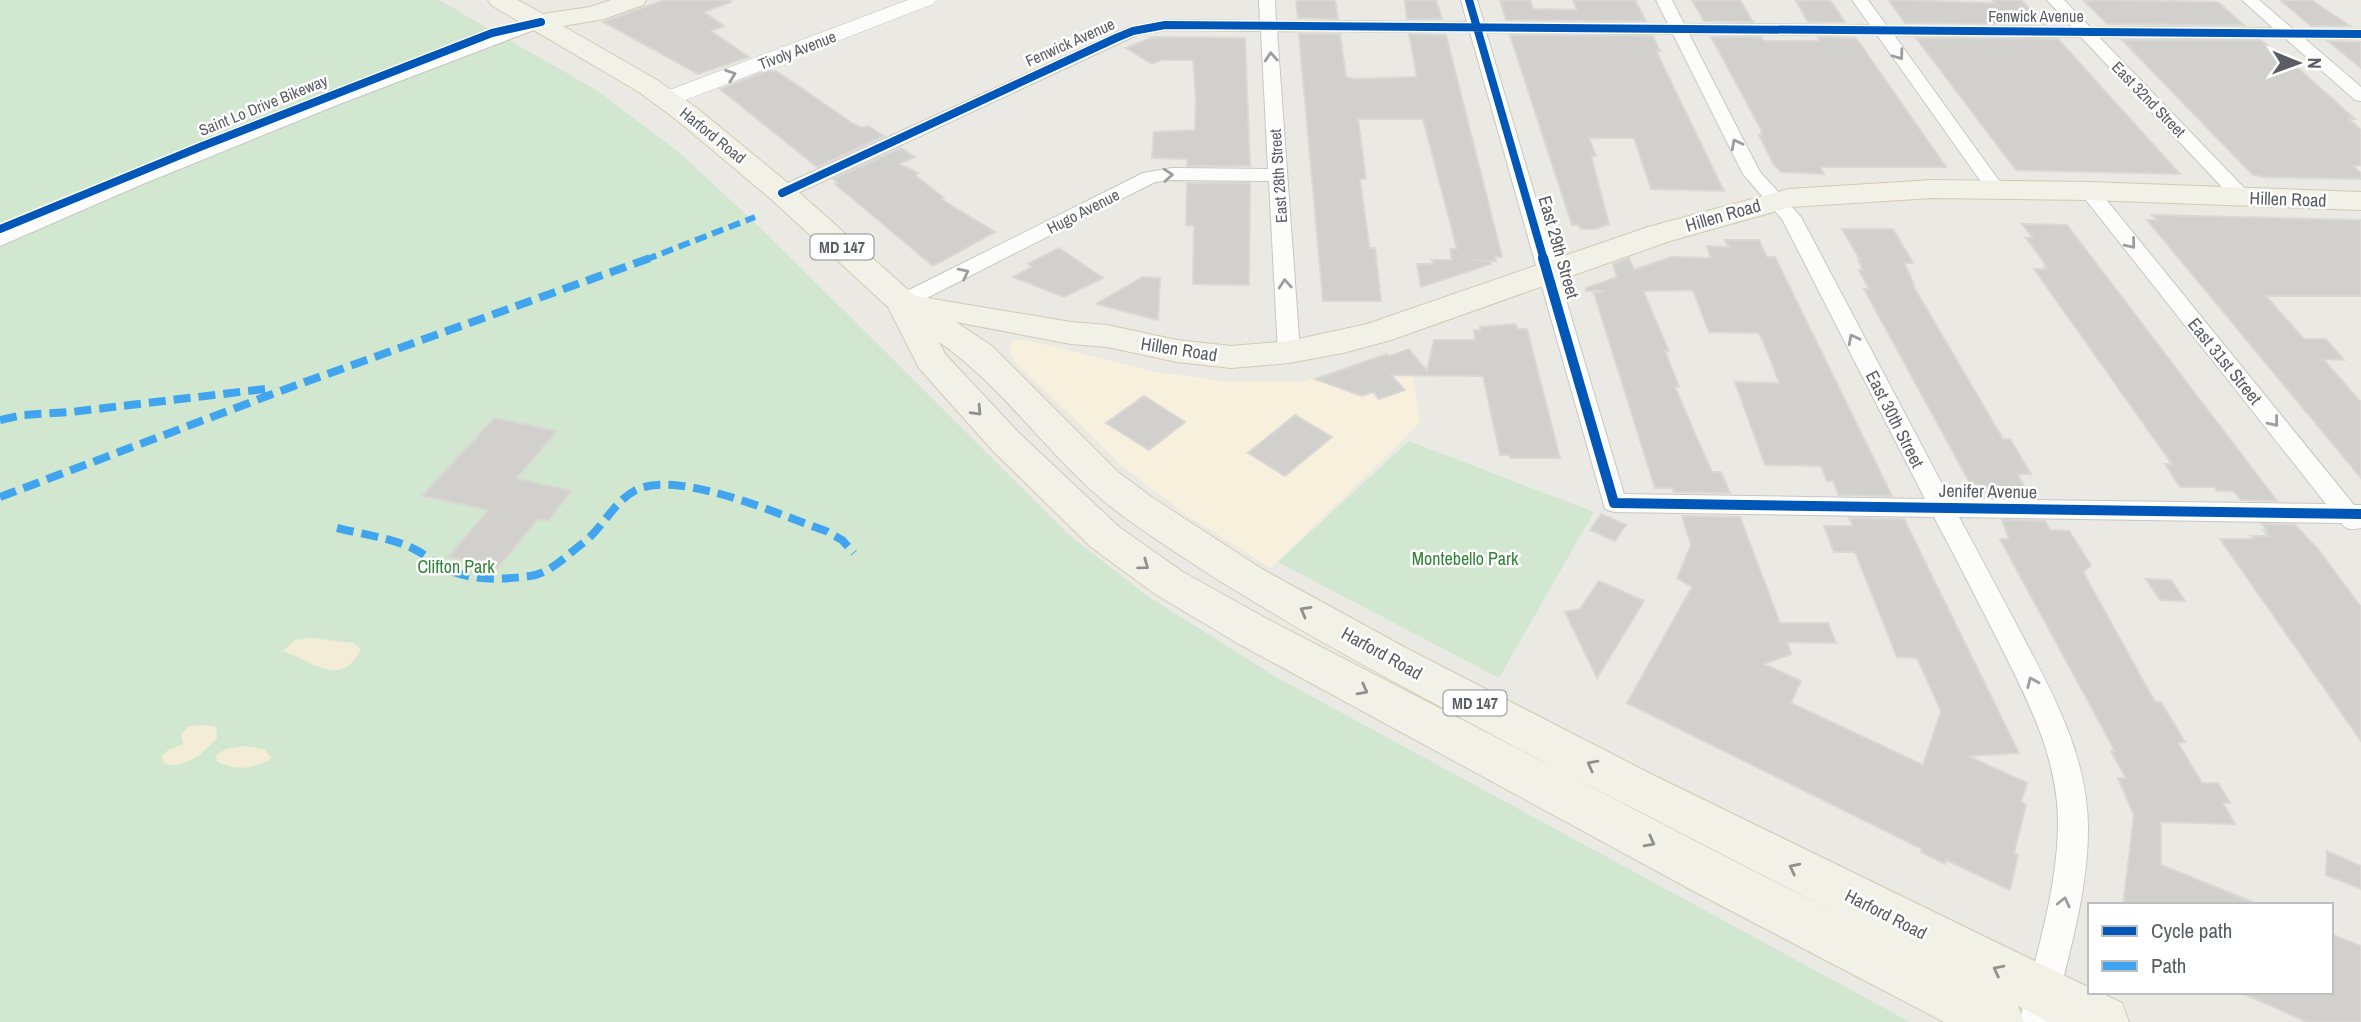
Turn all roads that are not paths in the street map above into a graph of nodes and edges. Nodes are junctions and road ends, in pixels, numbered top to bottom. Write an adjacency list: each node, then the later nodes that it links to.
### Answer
1 (500, 0): 11 (main road, Harford Road / MD 147)
2 (569, 0): 11 (main road)
3 (634, 0): 11 (main road)
4 (926, 0): 20 (street, Tivoly Avenue, one-way to 4)
5 (1267, 0): 12 (street, East 28th Street)
6 (1469, 0): 13 (street, East 29th Street)
7 (1664, 0): 14 (street, East 30th Street)
8 (1860, 0): 15 (street)
9 (2055, 0): 16 (street, East 32nd Street)
10 (2250, 0): 17 (street)
11 (541, 22): 20 (main road, Harford Road / MD 147); 28 (street)
12 (1269, 26): 13 (street, Fenwick Avenue); 21 (street, East 28th Street, one-way to 12); 24 (street, Fenwick Avenue)
13 (1477, 27): 14 (street, Fenwick Avenue); 29 (street, East 29th Street)
14 (1679, 28): 15 (street, Fenwick Avenue); 26 (street, East 30th Street, one-way to 14)
15 (1881, 30): 16 (street, Fenwick Avenue); 22 (street, one-way to 22)
16 (2085, 32): 17 (street, Fenwick Avenue); 25 (street, East 32nd Street)
17 (2289, 34): 18 (street, Fenwick Avenue); 19 (street)
18 (2361, 34)
19 (2361, 96)
20 (667, 99): 24 (main road, Harford Road / MD 147)
21 (1278, 175): 30 (street, Hugo Avenue, one-way to 21); 33 (street, East 28th Street, one-way to 21)
22 (1996, 189): 23 (main road, Hillen Road); 26 (main road, Hillen Road)
23 (2088, 191): 25 (main road, Hillen Road); 37 (street, East 31st Street, one-way to 37)
24 (782, 193): 30 (main road, Harford Road / MD 147)
25 (2242, 197): 27 (main road, Hillen Road)
26 (1774, 201): 29 (main road, Hillen Road); 36 (street, East 30th Street, one-way to 26)
27 (2361, 201)
28 (0, 240)
29 (1549, 272): 33 (main road, Hillen Road); 35 (street, East 29th Street)
30 (902, 302): 31 (main road, Hillen Road); 32 (main road, Hillen Road); 34 (main road, Harford Road / MD 147)
31 (1044, 328): 32 (main road, Hillen Road); 34 (main road)
32 (1107, 336): 33 (main road, Hillen Road)
33 (1289, 352)
34 (956, 357): 38 (main road, Harford Road / MD 147, one-way to 34); 39 (main road, Harford Road / MD 147, one-way to 39)
35 (1614, 503): 36 (street, Jenifer Avenue)
36 (1941, 508): 37 (street, Jenifer Avenue); 38 (street, East 30th Street, one-way to 36)
37 (2356, 520)
38 (2039, 1007): 40 (main road, Harford Road / MD 147)
39 (1998, 1022)
40 (2103, 1022)

